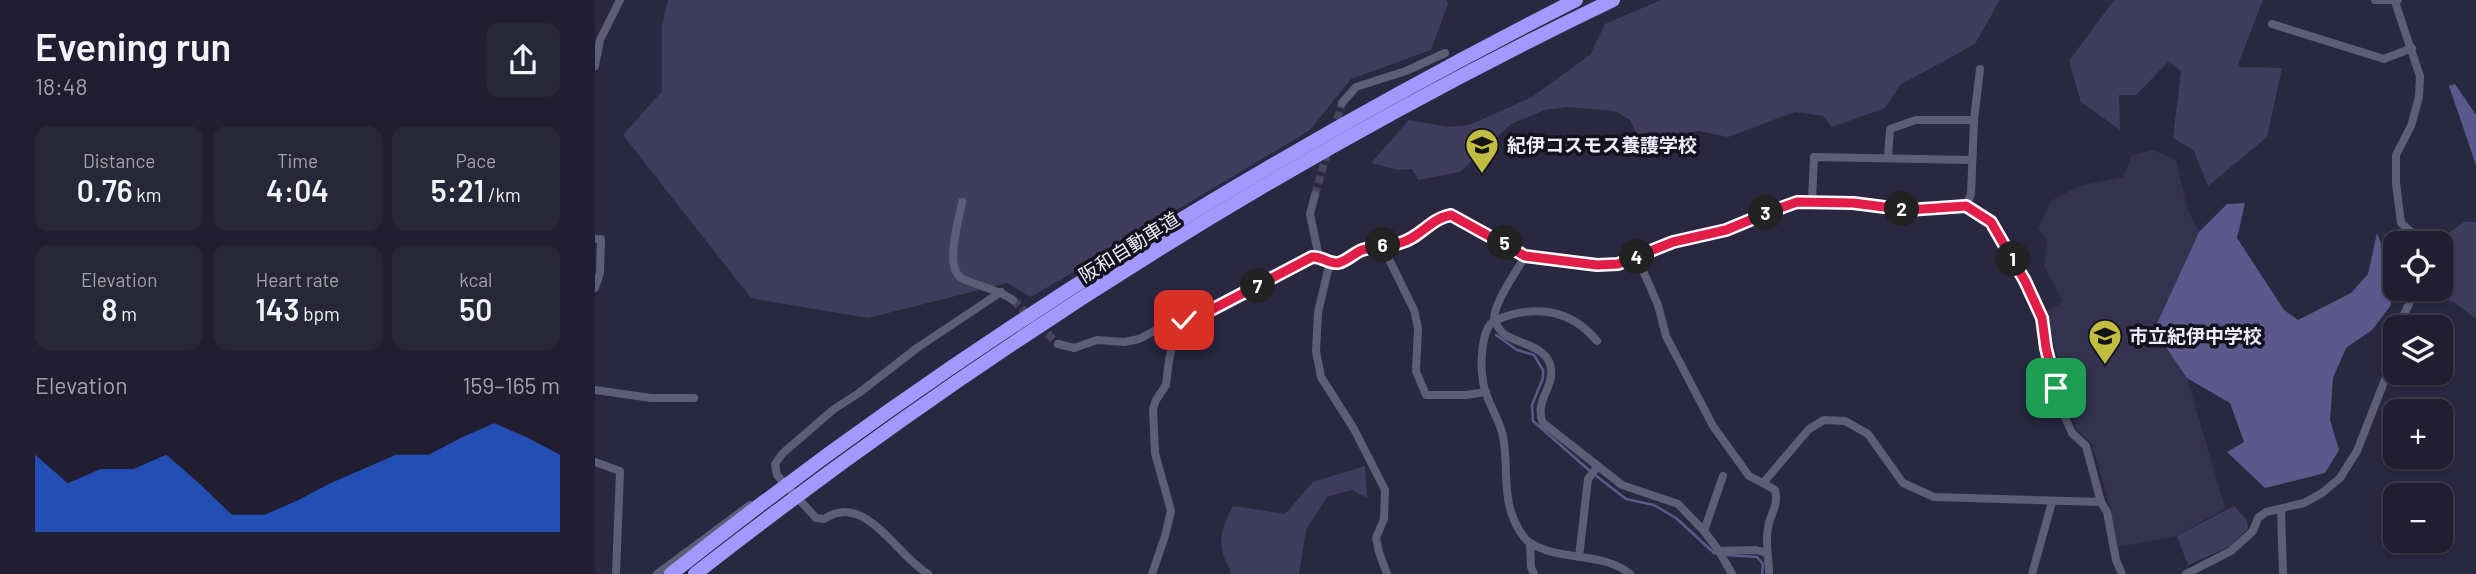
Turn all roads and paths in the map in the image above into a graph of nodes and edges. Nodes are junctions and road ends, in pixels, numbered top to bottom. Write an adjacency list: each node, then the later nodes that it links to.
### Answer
1 (620, 0): 9 (street)
2 (1576, 0): 41 (highway, 阪和自動車道)
3 (1614, 0): 41 (highway, 阪和自動車道)
4 (2375, 0): 5 (street)
5 (2397, 1): 7 (street)
6 (2271, 24): 7 (street)
7 (2412, 48): 19 (street)
8 (1445, 53): 11 (street)
9 (595, 66)
10 (1980, 69): 12 (street)
11 (1342, 103)
12 (1973, 120): 13 (street); 14 (street)
13 (1888, 157): 14 (street); 16 (street)
14 (1972, 160): 18 (street)
15 (1315, 195): 23 (street)
16 (1812, 201): 18 (street); 24 (street)
17 (962, 202): 27 (street)
18 (1966, 206): 43 (street)
19 (2410, 231)
20 (595, 239): 26 (street)
21 (1382, 245): 22 (street); 25 (street); 35 (street)
22 (1525, 256): 24 (street); 30 (street)
23 (1319, 257): 25 (street); 29 (street)
24 (1637, 257): 40 (street)
25 (1330, 262): 56 (street)
26 (595, 288)
27 (1001, 292): 28 (street); 41 (street)
28 (1013, 300)
29 (1184, 320): 32 (street); 55 (street)
30 (1494, 321): 31 (street); 35 (street); 38 (street)
31 (1597, 341)
32 (1058, 344)
33 (2383, 385): 44 (street)
34 (595, 390): 36 (street)
35 (1486, 392): 46 (street)
36 (694, 398)
37 (595, 462): 50 (street)
38 (1598, 466): 45 (street); 49 (street)
39 (1723, 476): 45 (street)
40 (1763, 483): 42 (street); 48 (street)
41 (791, 486): 51 (street); 52 (highway, 阪和自動車道); 53 (highway, 阪和自動車道); 54 (street)
42 (2052, 502): 43 (street); 61 (street)
43 (2101, 502): 62 (street)
44 (2281, 509): 63 (street); 64 (street)
45 (1704, 531): 47 (street)
46 (1529, 543): 49 (street); 57 (street)
47 (1719, 551): 48 (street); 59 (street)
48 (1767, 553): 60 (street)
49 (1579, 557): 58 (street)
50 (616, 574)
51 (657, 574)
52 (671, 574)
53 (695, 574)
54 (927, 574)
55 (1152, 574)
56 (1387, 574)
57 (1534, 574)
58 (1630, 574)
59 (1732, 574)
60 (1769, 574)
61 (2032, 574)
62 (2122, 574)
63 (2186, 574)
64 (2283, 574)

